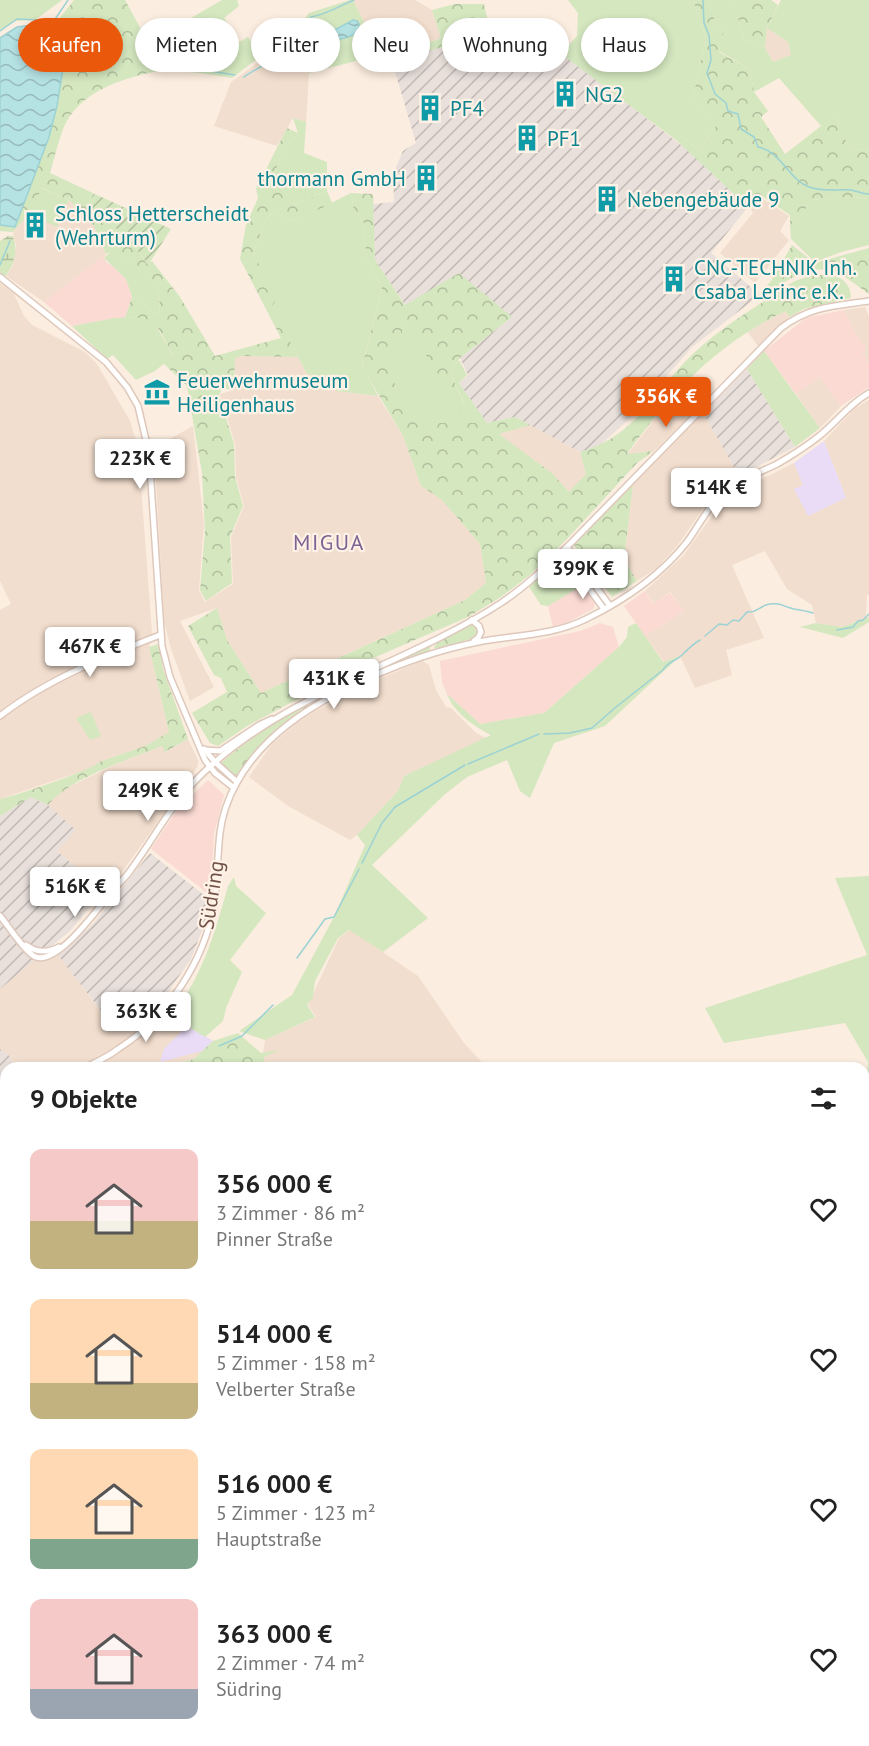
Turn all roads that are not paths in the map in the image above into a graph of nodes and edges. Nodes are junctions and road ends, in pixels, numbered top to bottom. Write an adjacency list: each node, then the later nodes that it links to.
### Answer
1 (0, 277): 8 (street)
2 (869, 301): 4 (street)
3 (869, 393): 6 (street, Südring)
4 (567, 547): 5 (street); 6 (street)
5 (562, 552): 6 (street); 7 (street)
6 (607, 608): 10 (street, Südring)
7 (472, 620): 9 (street); 10 (street)
8 (160, 635): 12 (street); 14 (street)
9 (433, 640): 11 (street); 13 (street)
10 (469, 644): 11 (street, Südring)
11 (432, 654): 18 (street, Südring)
12 (0, 716)
13 (279, 717): 15 (street); 16 (street)
14 (200, 744): 15 (street); 17 (street)
15 (205, 750): 16 (street)
16 (215, 762): 17 (street); 18 (street)
17 (209, 767): 18 (street); 21 (street)
18 (235, 785): 22 (street, Südring)
19 (0, 916): 20 (street)
20 (19, 940): 21 (street); 21 (street)
21 (66, 943)
22 (95, 1062)

